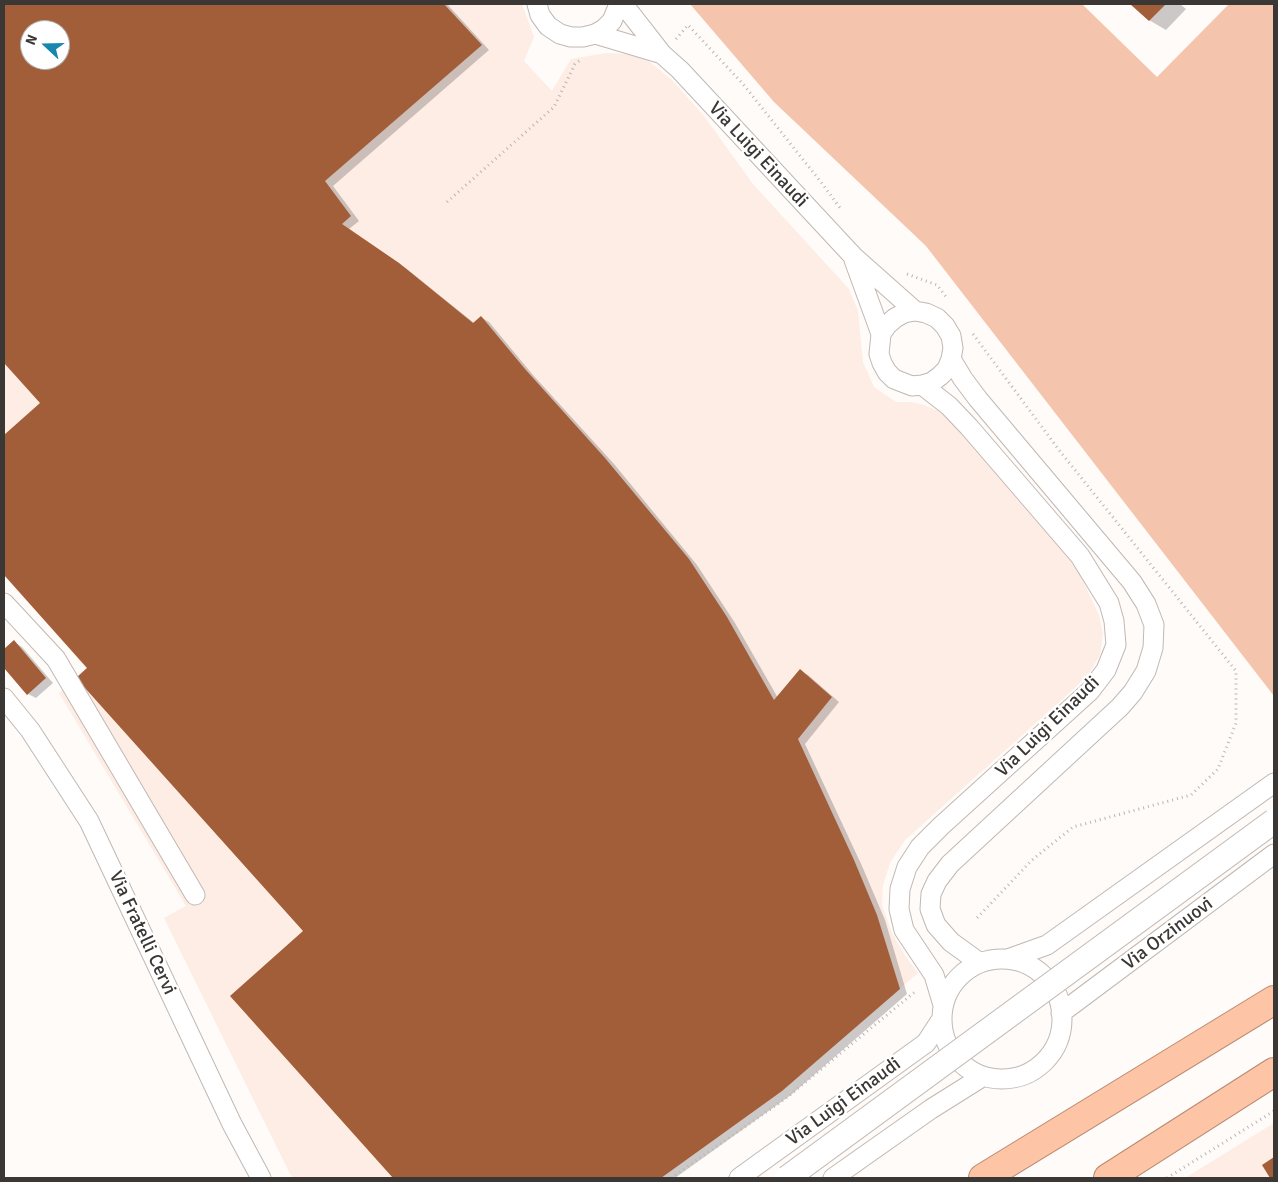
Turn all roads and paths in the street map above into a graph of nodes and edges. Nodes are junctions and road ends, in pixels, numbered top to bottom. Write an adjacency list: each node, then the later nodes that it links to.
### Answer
1 (537, 4): 4 (street)
2 (619, 4): 4 (street)
3 (623, 4): 5 (street, Via Luigi Einaudi)
4 (595, 34): 5 (street, Via Luigi Einaudi)
5 (662, 54): 6 (street, Via Luigi Einaudi)
6 (853, 256): 7 (street, Via Luigi Einaudi); 8 (street, Via Luigi Einaudi)
7 (914, 311): 8 (street); 9 (street, Via Luigi Einaudi)
8 (881, 334): 10 (street, Via Luigi Einaudi)
9 (951, 359): 10 (street); 18 (street, Via Luigi Einaudi)
10 (922, 386): 21 (street, Via Luigi Einaudi)
11 (4, 604): 16 (street)
12 (4, 698): 26 (street, Via Fratelli Cervi)
13 (1274, 783): 17 (street, Via Luigi Einaudi)
14 (1274, 822): 29 (street, bridge)
15 (1274, 854): 22 (street, Via Orzinuovi)
16 (195, 895)
17 (1008, 959): 18 (street, Via Luigi Einaudi); 22 (street, Via Luigi Einaudi)
18 (980, 963): 21 (street, Via Luigi Einaudi)
19 (916, 991): 27 (path)
20 (1274, 1000): 31 (highway)
21 (942, 1012): 24 (street, Via Luigi Einaudi); 28 (street, Via Luigi Einaudi)
22 (1062, 1013): 24 (street, Via Luigi Einaudi)
23 (1274, 1072): 32 (highway)
24 (982, 1077): 30 (street)
25 (1274, 1111): 33 (path)
26 (261, 1178)
27 (671, 1178)
28 (739, 1178)
29 (787, 1178)
30 (833, 1178)
31 (983, 1178)
32 (1108, 1178)
33 (1167, 1178)

